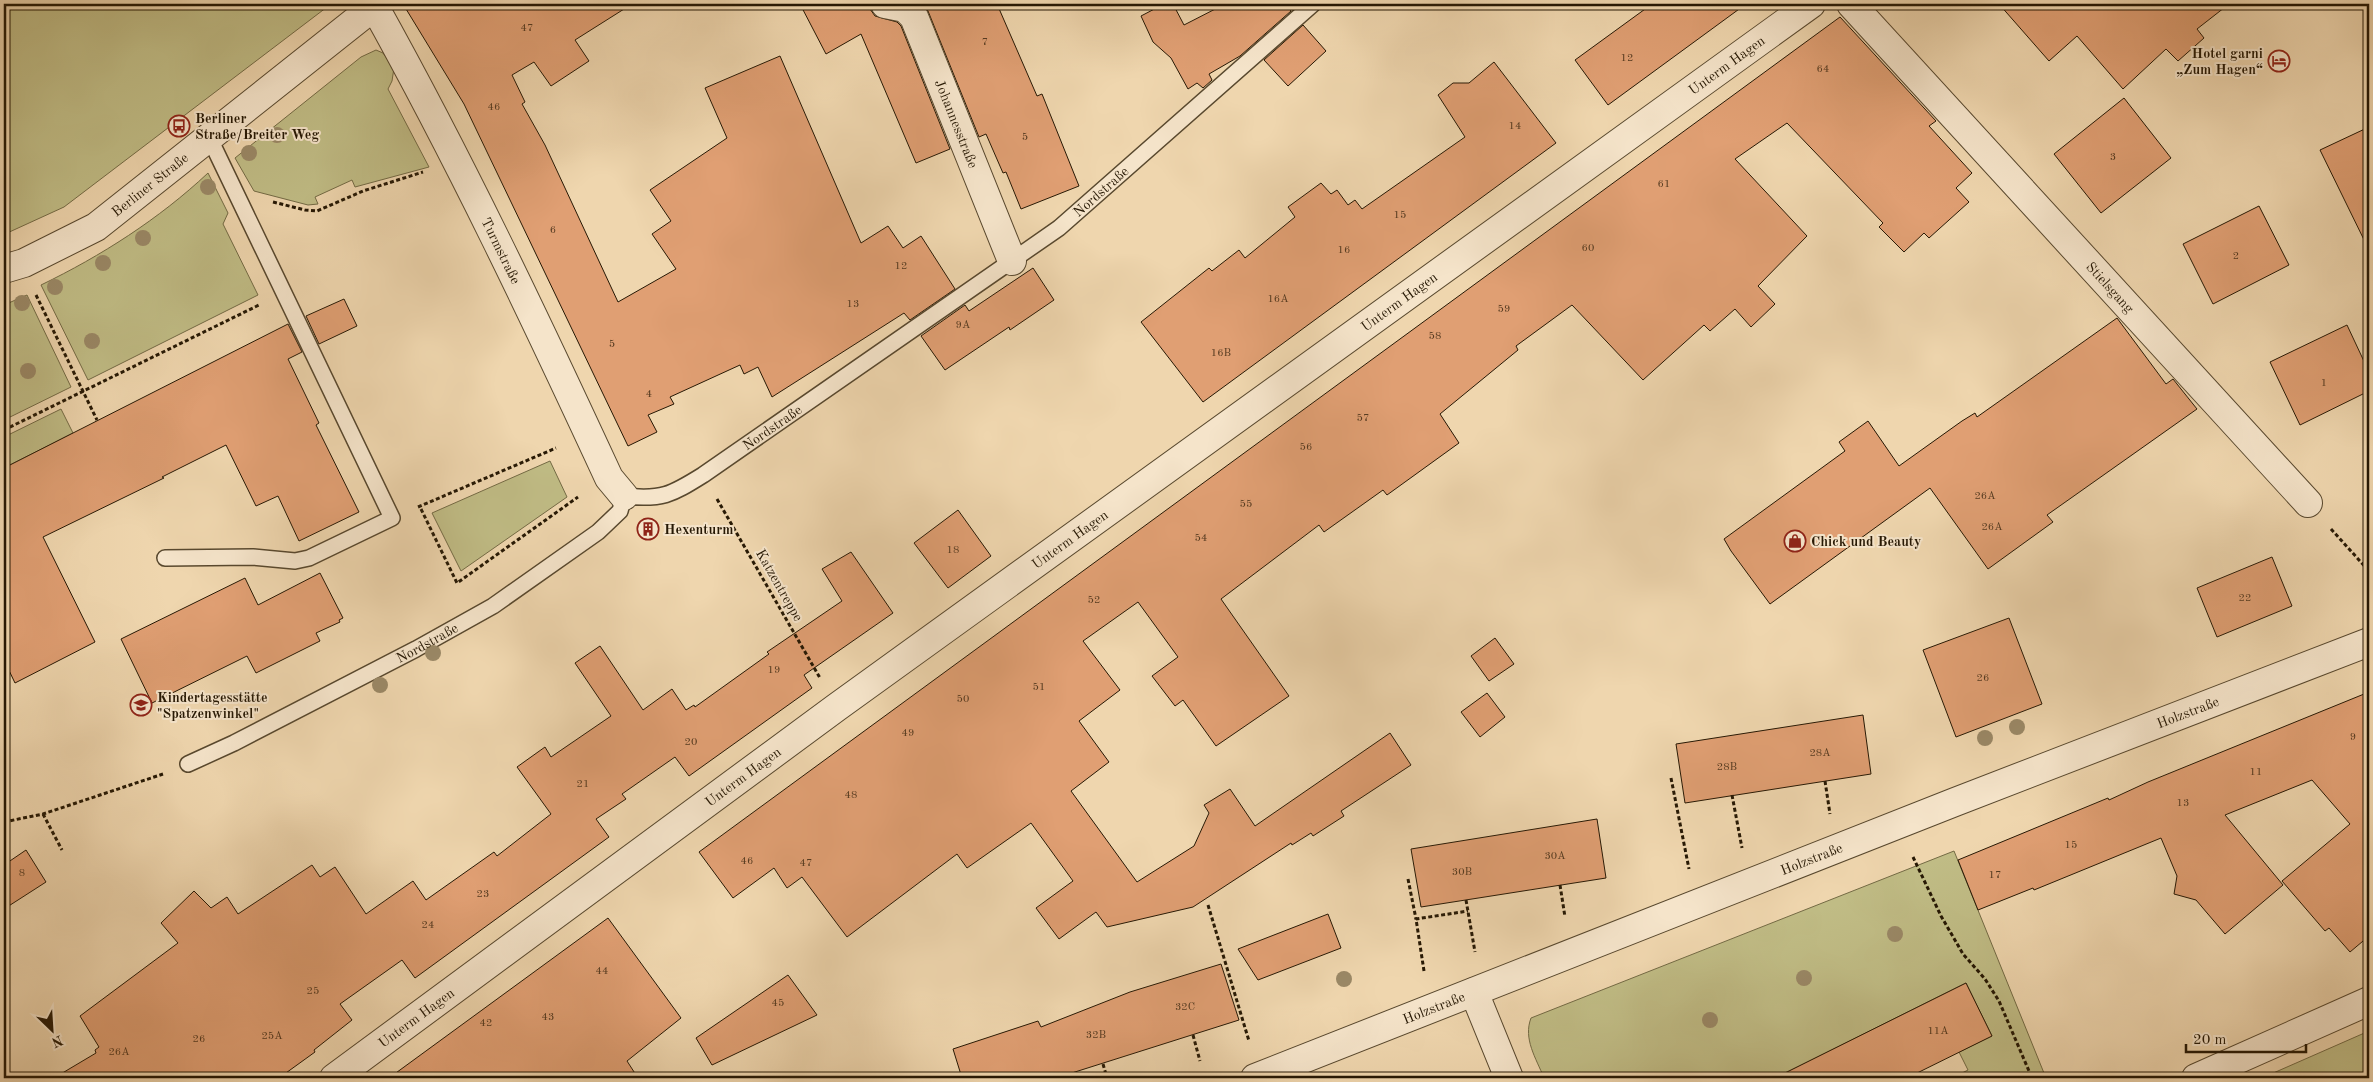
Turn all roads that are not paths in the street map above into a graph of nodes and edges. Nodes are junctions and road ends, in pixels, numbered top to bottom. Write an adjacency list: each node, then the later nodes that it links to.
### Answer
1 (885, 4): 7 (street, Johannesstraße)
2 (1313, 4): 7 (lane, Nordstraße)
3 (1811, 4): 16 (street, Unterm Hagen)
4 (1851, 4): 10 (street, Stielsgang)
5 (375, 5): 6 (street, Berliner Straße); 9 (street, Turmstraße)
6 (209, 137): 8 (street, Berliner Straße); 11 (lane)
7 (1012, 261): 9 (lane, Nordstraße)
8 (4, 269)
9 (624, 496): 13 (lane, Nordstraße)
10 (2308, 503)
11 (165, 558)
12 (2369, 642): 14 (street, Holzstraße)
13 (188, 764)
14 (1474, 992): 17 (street, Holzstraße); 18 (street)
15 (2369, 1001): 19 (street)
16 (334, 1078)
17 (1255, 1078)
18 (1509, 1078)
19 (2196, 1078)

